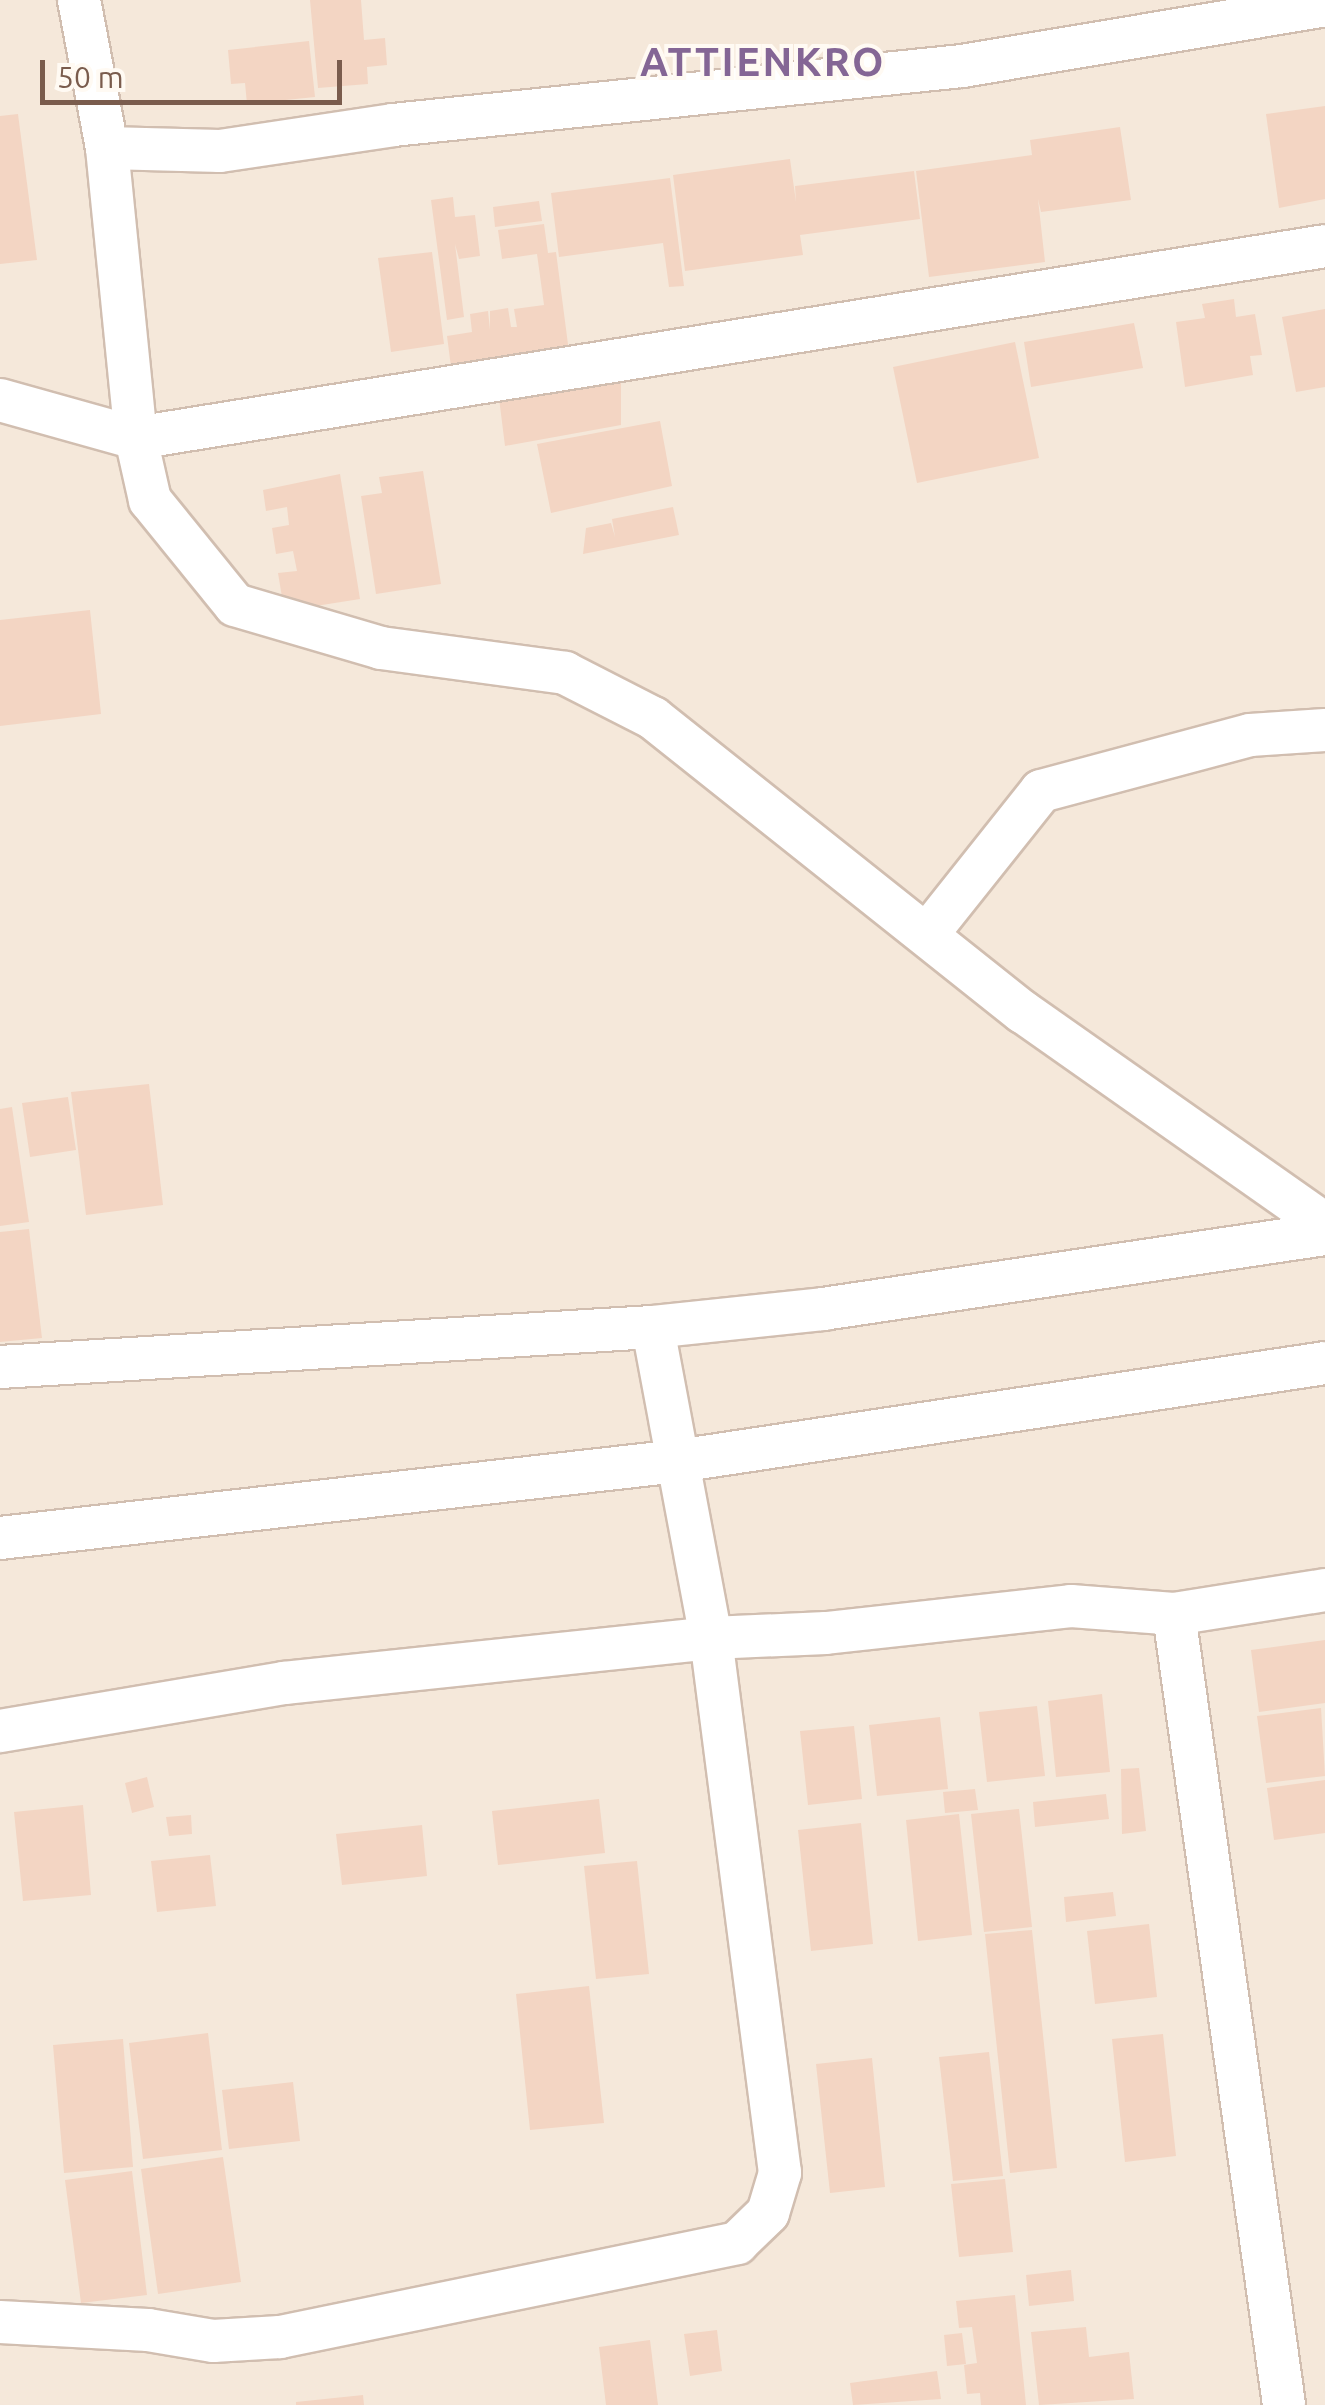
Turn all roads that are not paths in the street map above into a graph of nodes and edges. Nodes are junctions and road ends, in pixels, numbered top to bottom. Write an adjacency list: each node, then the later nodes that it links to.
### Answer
1 (79, 0): 3 (street)
2 (1325, 5): 3 (street)
3 (107, 148): 6 (street)
4 (1325, 246): 6 (street)
5 (0, 400): 6 (street)
6 (136, 438): 8 (street)
7 (1325, 730): 8 (street)
8 (929, 932): 9 (street)
9 (1325, 1224)
10 (1325, 1234): 11 (street)
11 (654, 1327): 13 (street); 14 (street)
12 (1325, 1363): 14 (street)
13 (0, 1368)
14 (678, 1461): 15 (street); 18 (street)
15 (0, 1538)
16 (1325, 1590): 17 (street)
17 (1174, 1614): 18 (street); 21 (street)
18 (710, 1638): 19 (street); 20 (street)
19 (0, 1731)
20 (0, 2322)
21 (1284, 2405)

